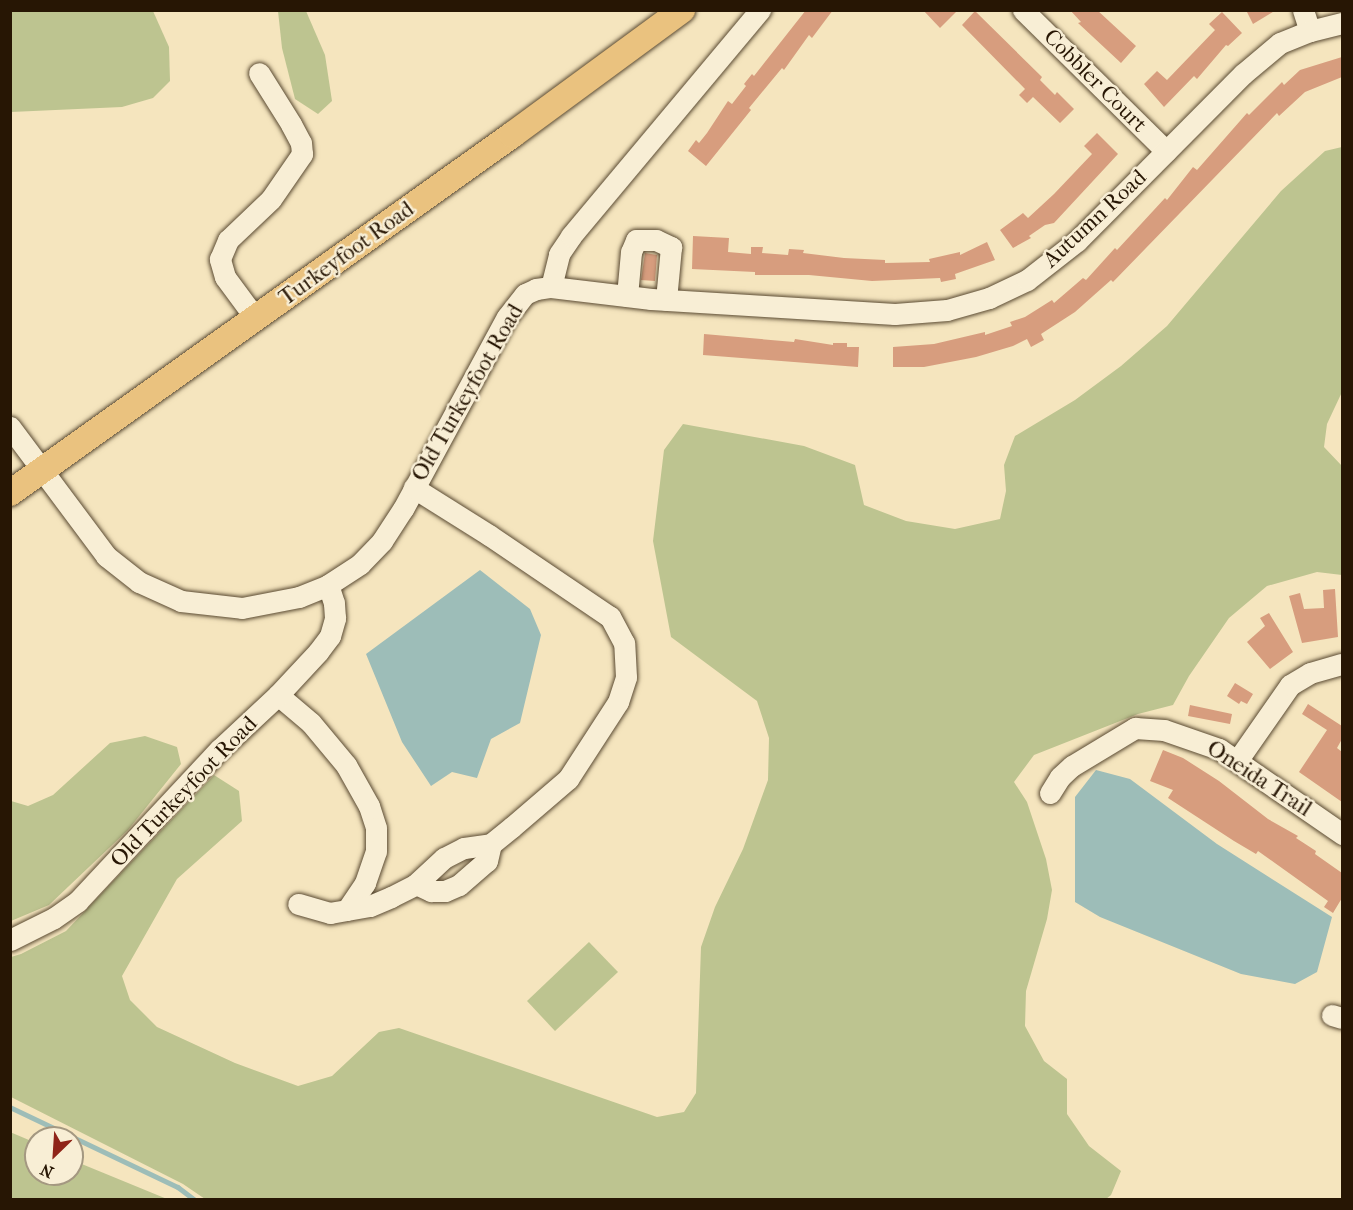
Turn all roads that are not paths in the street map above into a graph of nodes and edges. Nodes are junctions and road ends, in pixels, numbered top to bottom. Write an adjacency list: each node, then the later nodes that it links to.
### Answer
1 (682, 10): 12 (main road, Turkeyfoot Road)
2 (760, 10): 9 (street, Old Turkeyfoot Road)
3 (1023, 10): 8 (street, Cobbler Court)
4 (1303, 10): 6 (street)
5 (1342, 23): 6 (street, Autumn Road)
6 (1310, 31): 8 (street, Autumn Road)
7 (259, 74): 12 (street)
8 (1166, 151): 11 (street, Autumn Road)
9 (551, 287): 10 (street, Autumn Road); 15 (street, Old Turkeyfoot Road)
10 (627, 296): 11 (street, Autumn Road); 11 (street)
11 (666, 300)
12 (256, 319): 14 (main road, Turkeyfoot Road)
13 (10, 427): 14 (street, Old Turkeyfoot Road)
14 (44, 470): 16 (main road, Turkeyfoot Road); 17 (street, Old Turkeyfoot Road)
15 (414, 488): 17 (street, Old Turkeyfoot Road); 23 (street)
16 (10, 493)
17 (328, 585): 19 (street, Old Turkeyfoot Road)
18 (1342, 664): 20 (street)
19 (278, 695): 26 (street); 27 (street, Old Turkeyfoot Road)
20 (1237, 760): 21 (street, Oneida Trail); 22 (street, Oneida Trail)
21 (1050, 793)
22 (1342, 834)
23 (491, 843): 24 (street); 24 (street)
24 (416, 884): 26 (street)
25 (298, 904): 26 (street)
26 (347, 910)
27 (10, 940)

